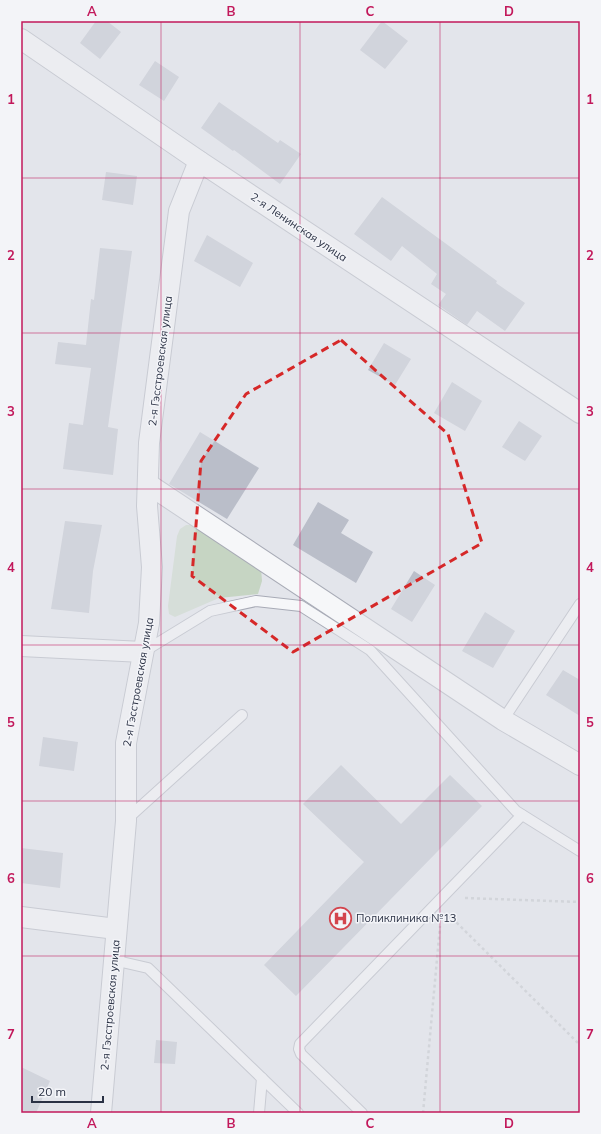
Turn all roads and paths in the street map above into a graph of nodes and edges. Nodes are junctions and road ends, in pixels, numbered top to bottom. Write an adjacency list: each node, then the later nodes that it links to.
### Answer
1 (21, 38): 2 (street, 2-я Ленинская улица)
2 (199, 161): 3 (street, 2-я Ленинская улица); 4 (street, 2-я Гэсстроевская улица)
3 (580, 413)
4 (148, 484): 7 (street, 2-я Гэсстроевская улица); 9 (street)
5 (580, 604): 9 (lane)
6 (21, 646): 7 (street)
7 (143, 652): 11 (lane); 12 (street, 2-я Гэсстроевская улица)
8 (242, 715): 12 (lane)
9 (503, 720): 10 (street)
10 (580, 765)
11 (522, 815): 13 (lane); 15 (lane)
12 (126, 820): 17 (street, 2-я Гэсстроевская улица)
13 (580, 851)
14 (580, 902): 15 (path)
15 (439, 905): 19 (path); 24 (lane); 25 (path)
16 (21, 917): 17 (street)
17 (116, 929): 18 (street, 2-я Гэсстроевская улица)
18 (114, 960): 20 (lane); 21 (street, 2-я Гэсстроевская улица)
19 (580, 1045)
20 (262, 1078): 22 (lane); 23 (lane)
21 (101, 1113)
22 (259, 1113)
23 (298, 1113)
24 (362, 1113)
25 (423, 1113)

